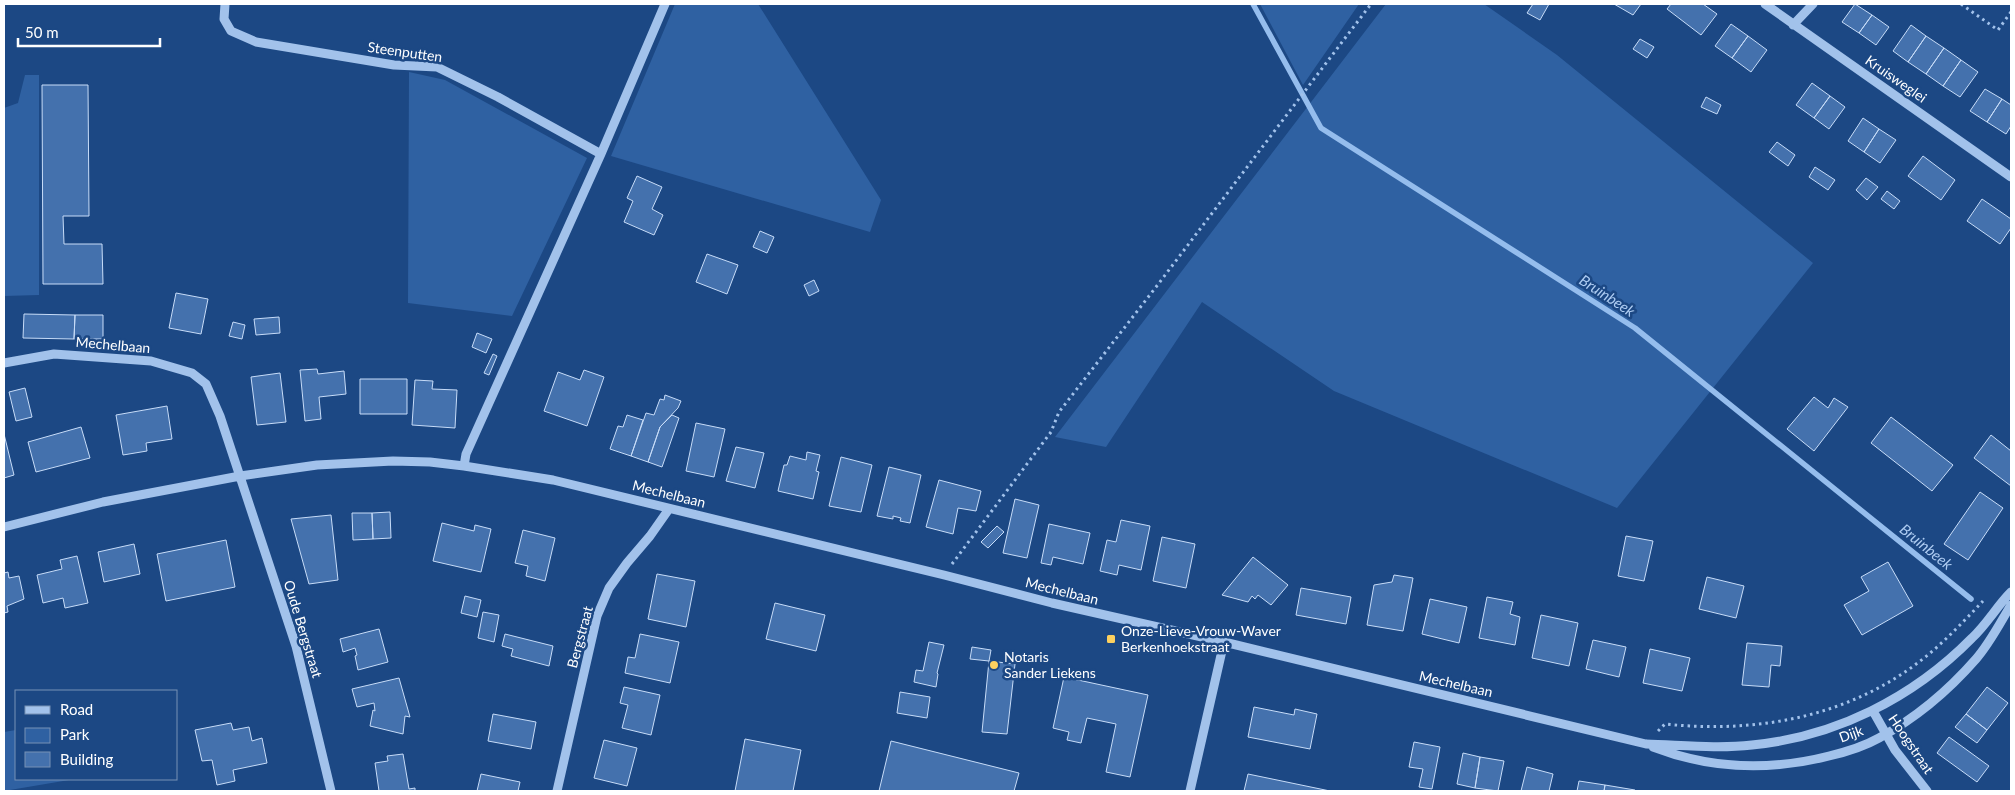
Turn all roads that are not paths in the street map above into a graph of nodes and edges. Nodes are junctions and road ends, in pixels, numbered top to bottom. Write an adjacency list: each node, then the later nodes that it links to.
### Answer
1 (225, 4): 6 (street, Steenputten)
2 (665, 4): 6 (street)
3 (1765, 4): 5 (street, Kruisweglei)
4 (1813, 4): 5 (street)
5 (1793, 25): 7 (street, Kruisweglei)
6 (601, 154): 9 (street)
7 (2011, 177)
8 (4, 363): 10 (street, Mechelbaan)
9 (464, 466): 10 (street, Mechelbaan); 11 (street, Mechelbaan)
10 (240, 476): 12 (street, Mechelbaan); 19 (street, Oude Bergstraat)
11 (669, 509): 15 (street, Mechelbaan); 20 (street, Bergstraat)
12 (4, 527)
13 (2011, 592): 16 (street, Dijk)
14 (2011, 605): 17 (street, Dijk)
15 (1224, 642): 18 (street, Mechelbaan); 21 (street)
16 (1873, 711): 17 (street, Hoogstraat); 18 (street, Mechelbaan)
17 (1885, 735): 18 (street, Dijk); 22 (street, Hoogstraat)
18 (1646, 744)
19 (331, 791)
20 (557, 791)
21 (1190, 791)
22 (1926, 791)

